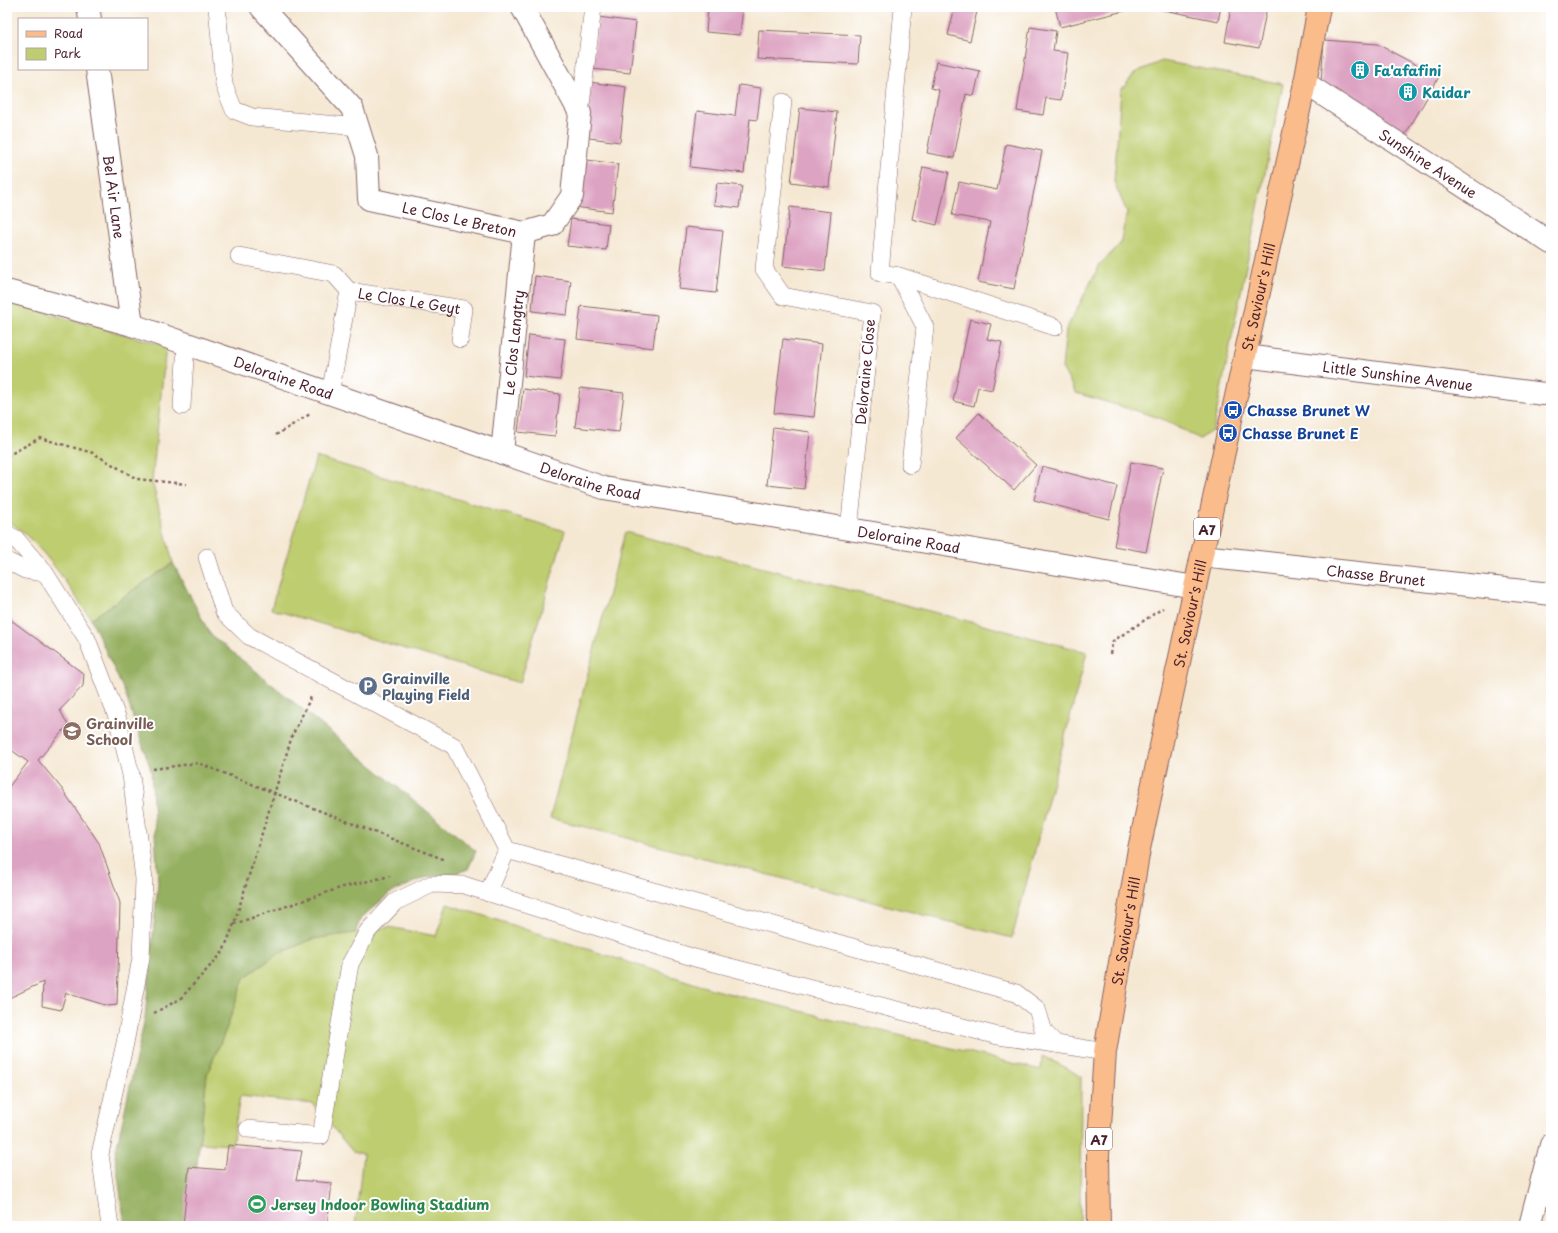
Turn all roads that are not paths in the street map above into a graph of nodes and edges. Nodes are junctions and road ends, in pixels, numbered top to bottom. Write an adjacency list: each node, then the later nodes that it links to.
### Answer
1 (88, 7): 8 (street)
2 (217, 7): 13 (lane)
3 (262, 7): 13 (street, Le Clos Le Breton)
4 (522, 7): 12 (street)
5 (593, 7): 12 (lane, Le Clos Le Breton)
6 (903, 7): 17 (lane)
7 (1318, 7): 10 (main road, St. Saviour's Hill / A7)
8 (90, 18)
9 (96, 70): 20 (street, Bel Air Lane)
10 (1305, 82): 15 (street, Sunshine Avenue); 24 (main road, St. Saviour's Hill / A7)
11 (783, 102): 30 (lane, Deloraine Close)
12 (580, 113): 14 (street, Le Clos Le Breton)
13 (358, 127): 14 (street, Le Clos Le Breton)
14 (524, 233): 28 (street, Le Clos Langtry)
15 (1551, 243)
16 (239, 256): 19 (lane, Le Clos Le Geyt)
17 (899, 276): 21 (lane); 29 (lane)
18 (7, 291): 20 (street, Deloraine Road)
19 (349, 291): 22 (lane, Le Clos Le Geyt); 26 (lane, Le Clos Le Geyt)
20 (132, 325): 23 (street, Deloraine Road)
21 (1056, 327)
22 (460, 339)
23 (186, 345): 26 (street, Deloraine Road); 27 (lane)
24 (1245, 356): 25 (street, Little Sunshine Avenue); 32 (main road, St. Saviour's Hill / A7)
25 (1551, 392)
26 (324, 402): 28 (street, Deloraine Road)
27 (182, 406)
28 (502, 453): 30 (street, Deloraine Road)
29 (910, 465)
30 (850, 529): 36 (street, Deloraine Road)
31 (7, 534): 35 (lane)
32 (1202, 556): 36 (main road, St. Saviour's Hill / A7); 37 (street, Chasse Brunet)
33 (207, 557): 38 (lane)
34 (7, 561): 35 (lane)
35 (45, 573): 44 (lane)
36 (1195, 587): 41 (main road, St. Saviour's Hill / A7)
37 (1551, 594)
38 (507, 850): 39 (lane); 40 (lane)
39 (488, 893): 40 (lane); 42 (lane)
40 (1056, 1044): 41 (lane)
41 (1105, 1052): 45 (main road, St. Saviour's Hill / A7)
42 (248, 1129)
43 (1551, 1146): 46 (street)
44 (110, 1226)
45 (1099, 1226)
46 (1530, 1226)

